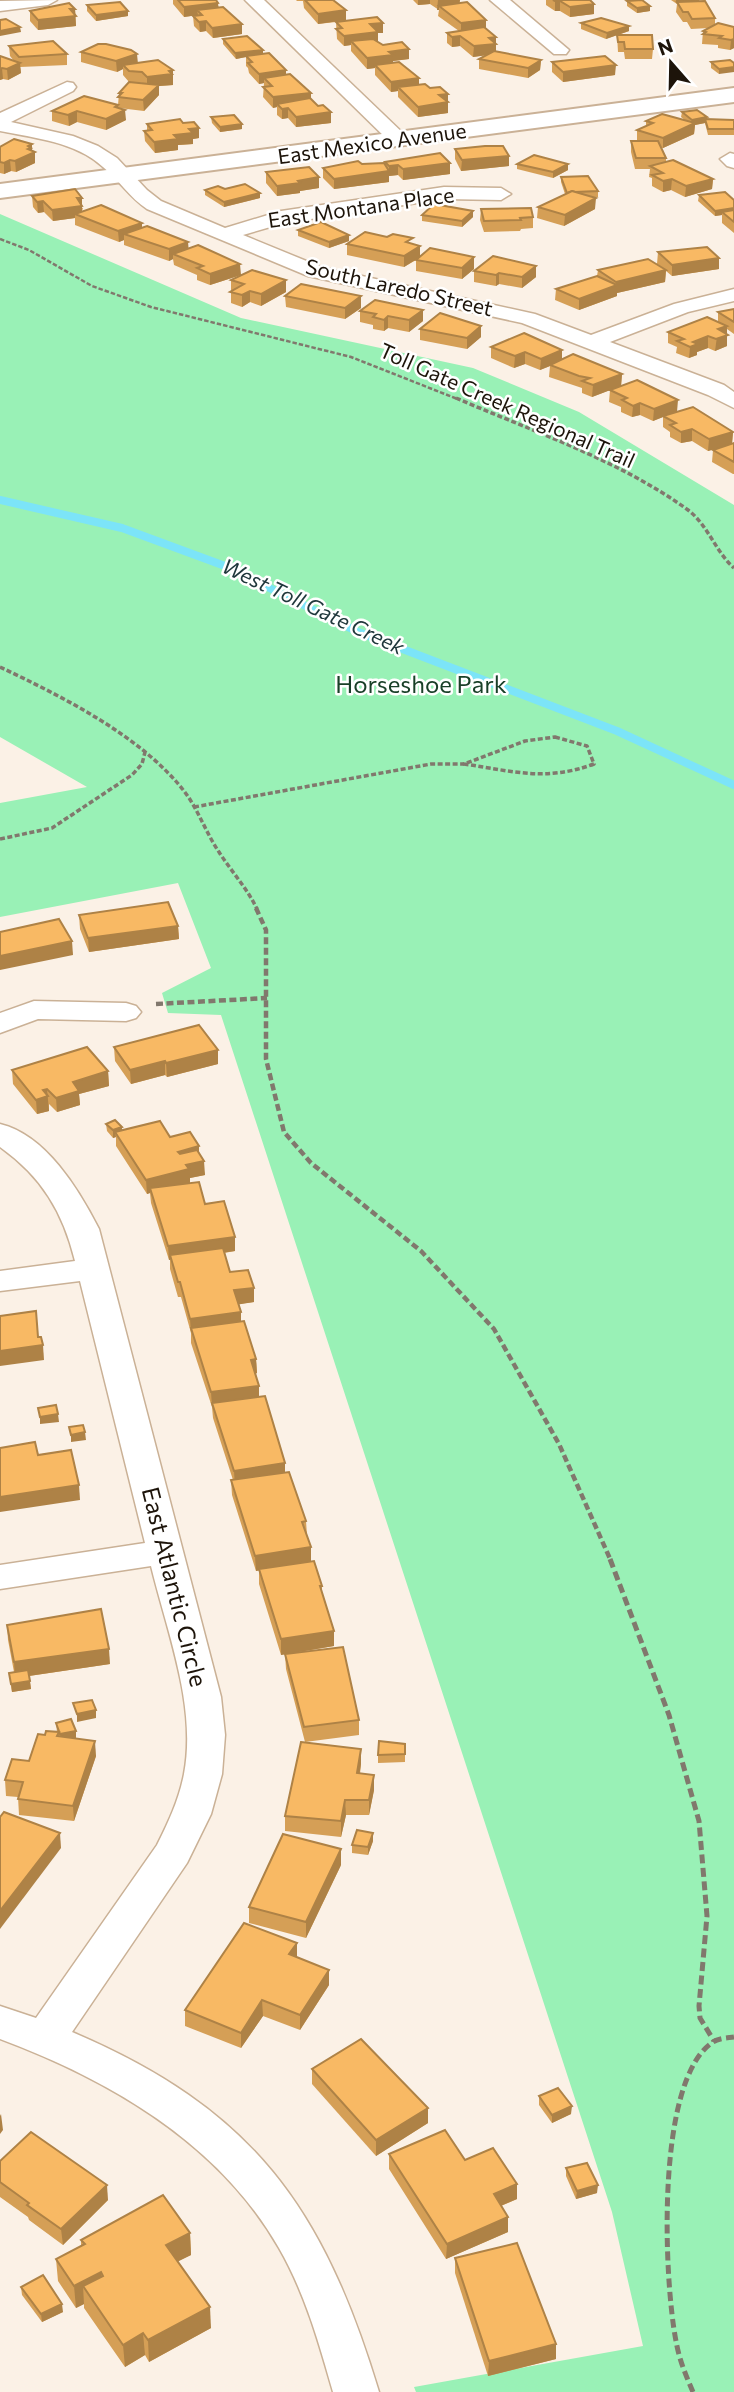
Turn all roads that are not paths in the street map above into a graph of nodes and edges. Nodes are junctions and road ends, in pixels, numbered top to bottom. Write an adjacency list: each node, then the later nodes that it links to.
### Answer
1 (48, 0): 4 (street)
2 (254, 0): 9 (street)
3 (499, 0): 5 (street)
4 (0, 6)
5 (560, 50)
6 (68, 87): 8 (street, South Laredo Street)
7 (734, 95): 9 (street, East Mexico Avenue)
8 (0, 122): 10 (street, South Laredo Street)
9 (399, 140): 10 (street, East Mexico Avenue)
10 (122, 176): 11 (street, East Mexico Avenue); 13 (street, South Laredo Street)
11 (3, 192)
12 (501, 194): 13 (street, East Montana Place)
13 (222, 234): 15 (street, South Laredo Street)
14 (734, 295): 15 (street)
15 (594, 341): 16 (street, South Laredo Street)
16 (734, 401)
17 (126, 1012): 18 (street)
18 (0, 1024)
19 (0, 1133): 20 (street, East Atlantic Circle)
20 (94, 1269): 21 (street); 22 (street, East Atlantic Circle)
21 (0, 1281)
22 (165, 1552): 23 (street); 25 (street, East Atlantic Circle)
23 (0, 1577)
24 (0, 2021): 25 (street)
25 (46, 2037): 26 (street)
26 (356, 2392)

